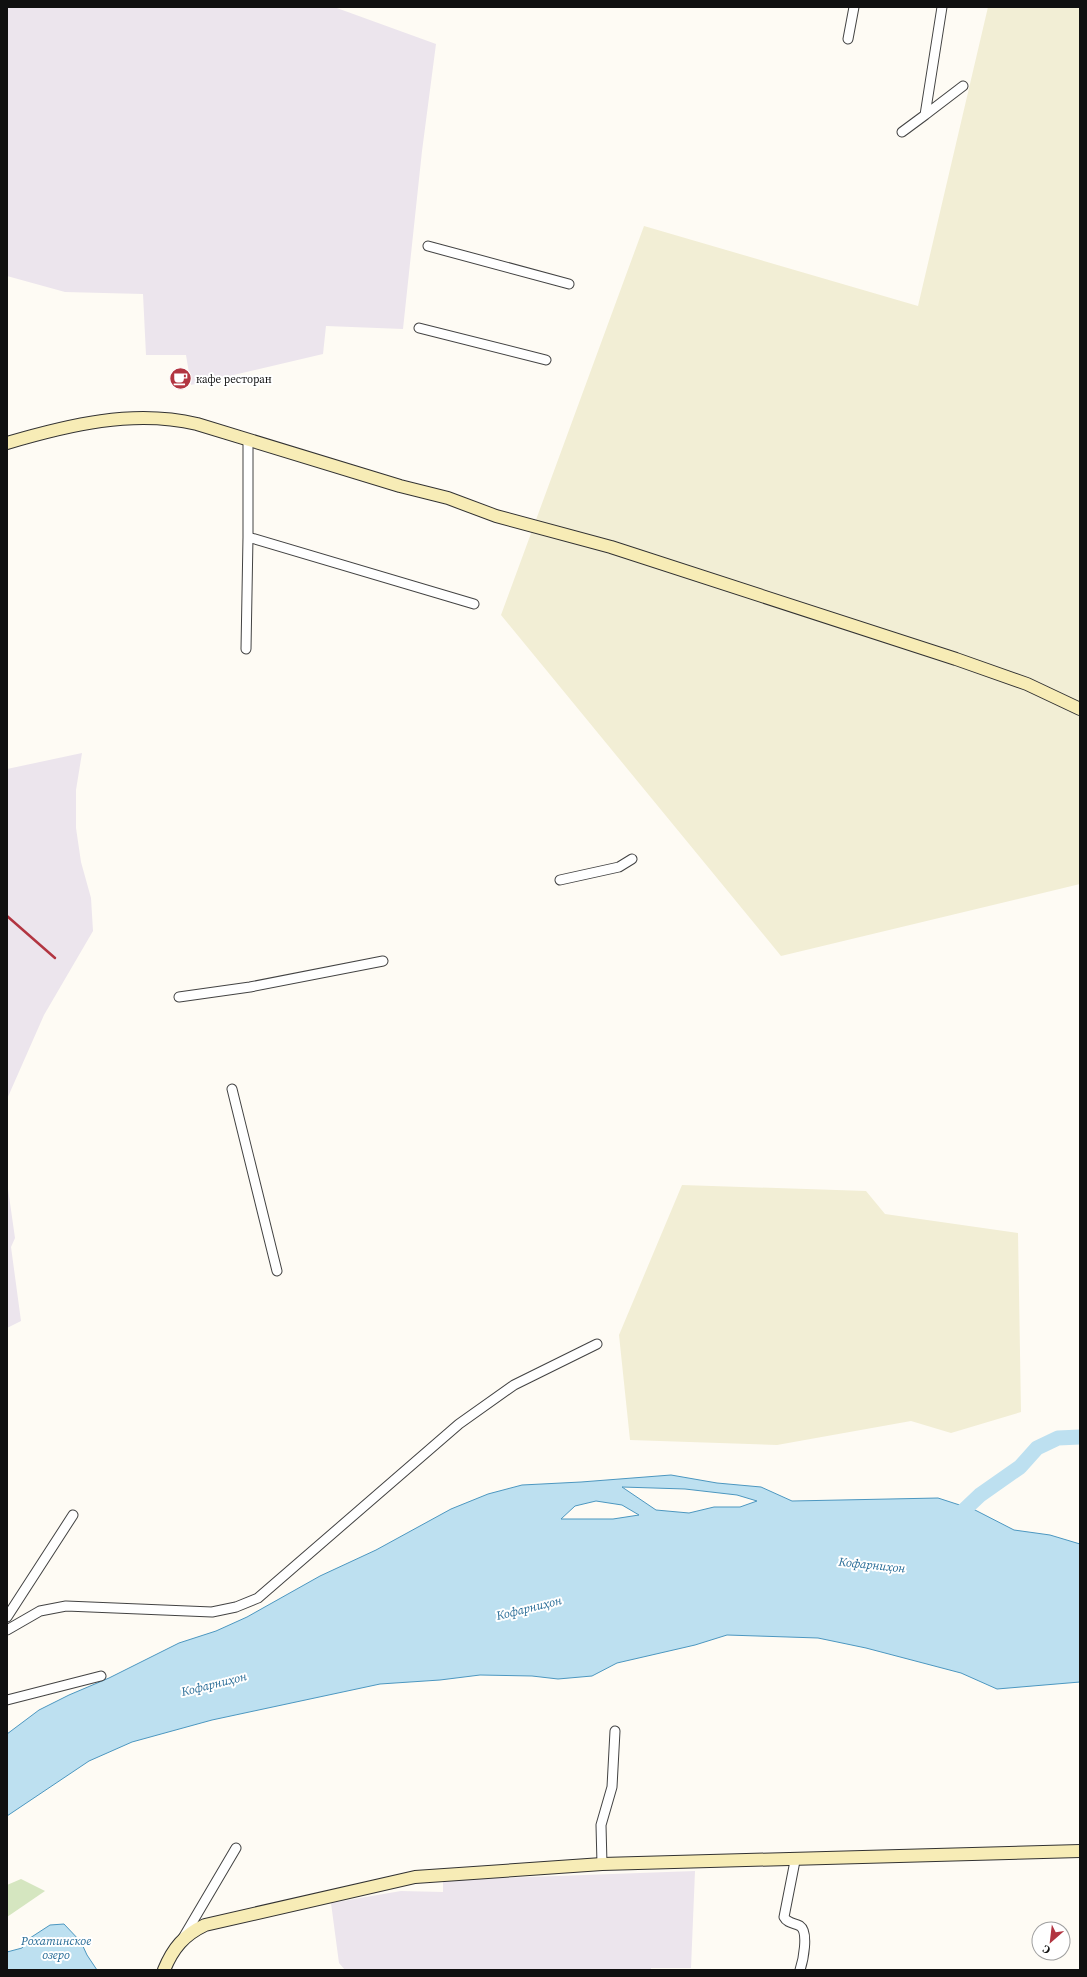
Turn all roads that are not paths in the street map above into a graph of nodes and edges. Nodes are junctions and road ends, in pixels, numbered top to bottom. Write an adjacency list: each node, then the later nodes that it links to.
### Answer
1 (854, 7): 3 (street)
2 (942, 7): 5 (street)
3 (848, 38)
4 (963, 86): 5 (street)
5 (925, 116): 6 (street)
6 (902, 132)
7 (428, 246): 8 (street)
8 (569, 284)
9 (419, 328): 10 (street)
10 (546, 360)
11 (248, 440): 12 (main road); 13 (street); 16 (main road)
12 (9, 441)
13 (248, 537): 14 (street); 15 (street)
14 (474, 604)
15 (246, 649)
16 (1080, 709)
17 (632, 859): 18 (street)
18 (560, 880)
19 (383, 961): 20 (street)
20 (179, 997)
21 (232, 1089): 22 (street)
22 (277, 1271)
23 (597, 1344): 26 (street)
24 (72, 1515): 25 (street)
25 (7, 1617)
26 (7, 1630)
27 (101, 1676): 28 (street)
28 (7, 1700)
29 (615, 1731): 33 (street)
30 (236, 1848): 34 (street)
31 (1080, 1852): 32 (main road)
32 (795, 1860): 33 (main road); 36 (street)
33 (602, 1864): 34 (main road)
34 (183, 1938): 35 (main road)
35 (164, 1970)
36 (800, 1970)

